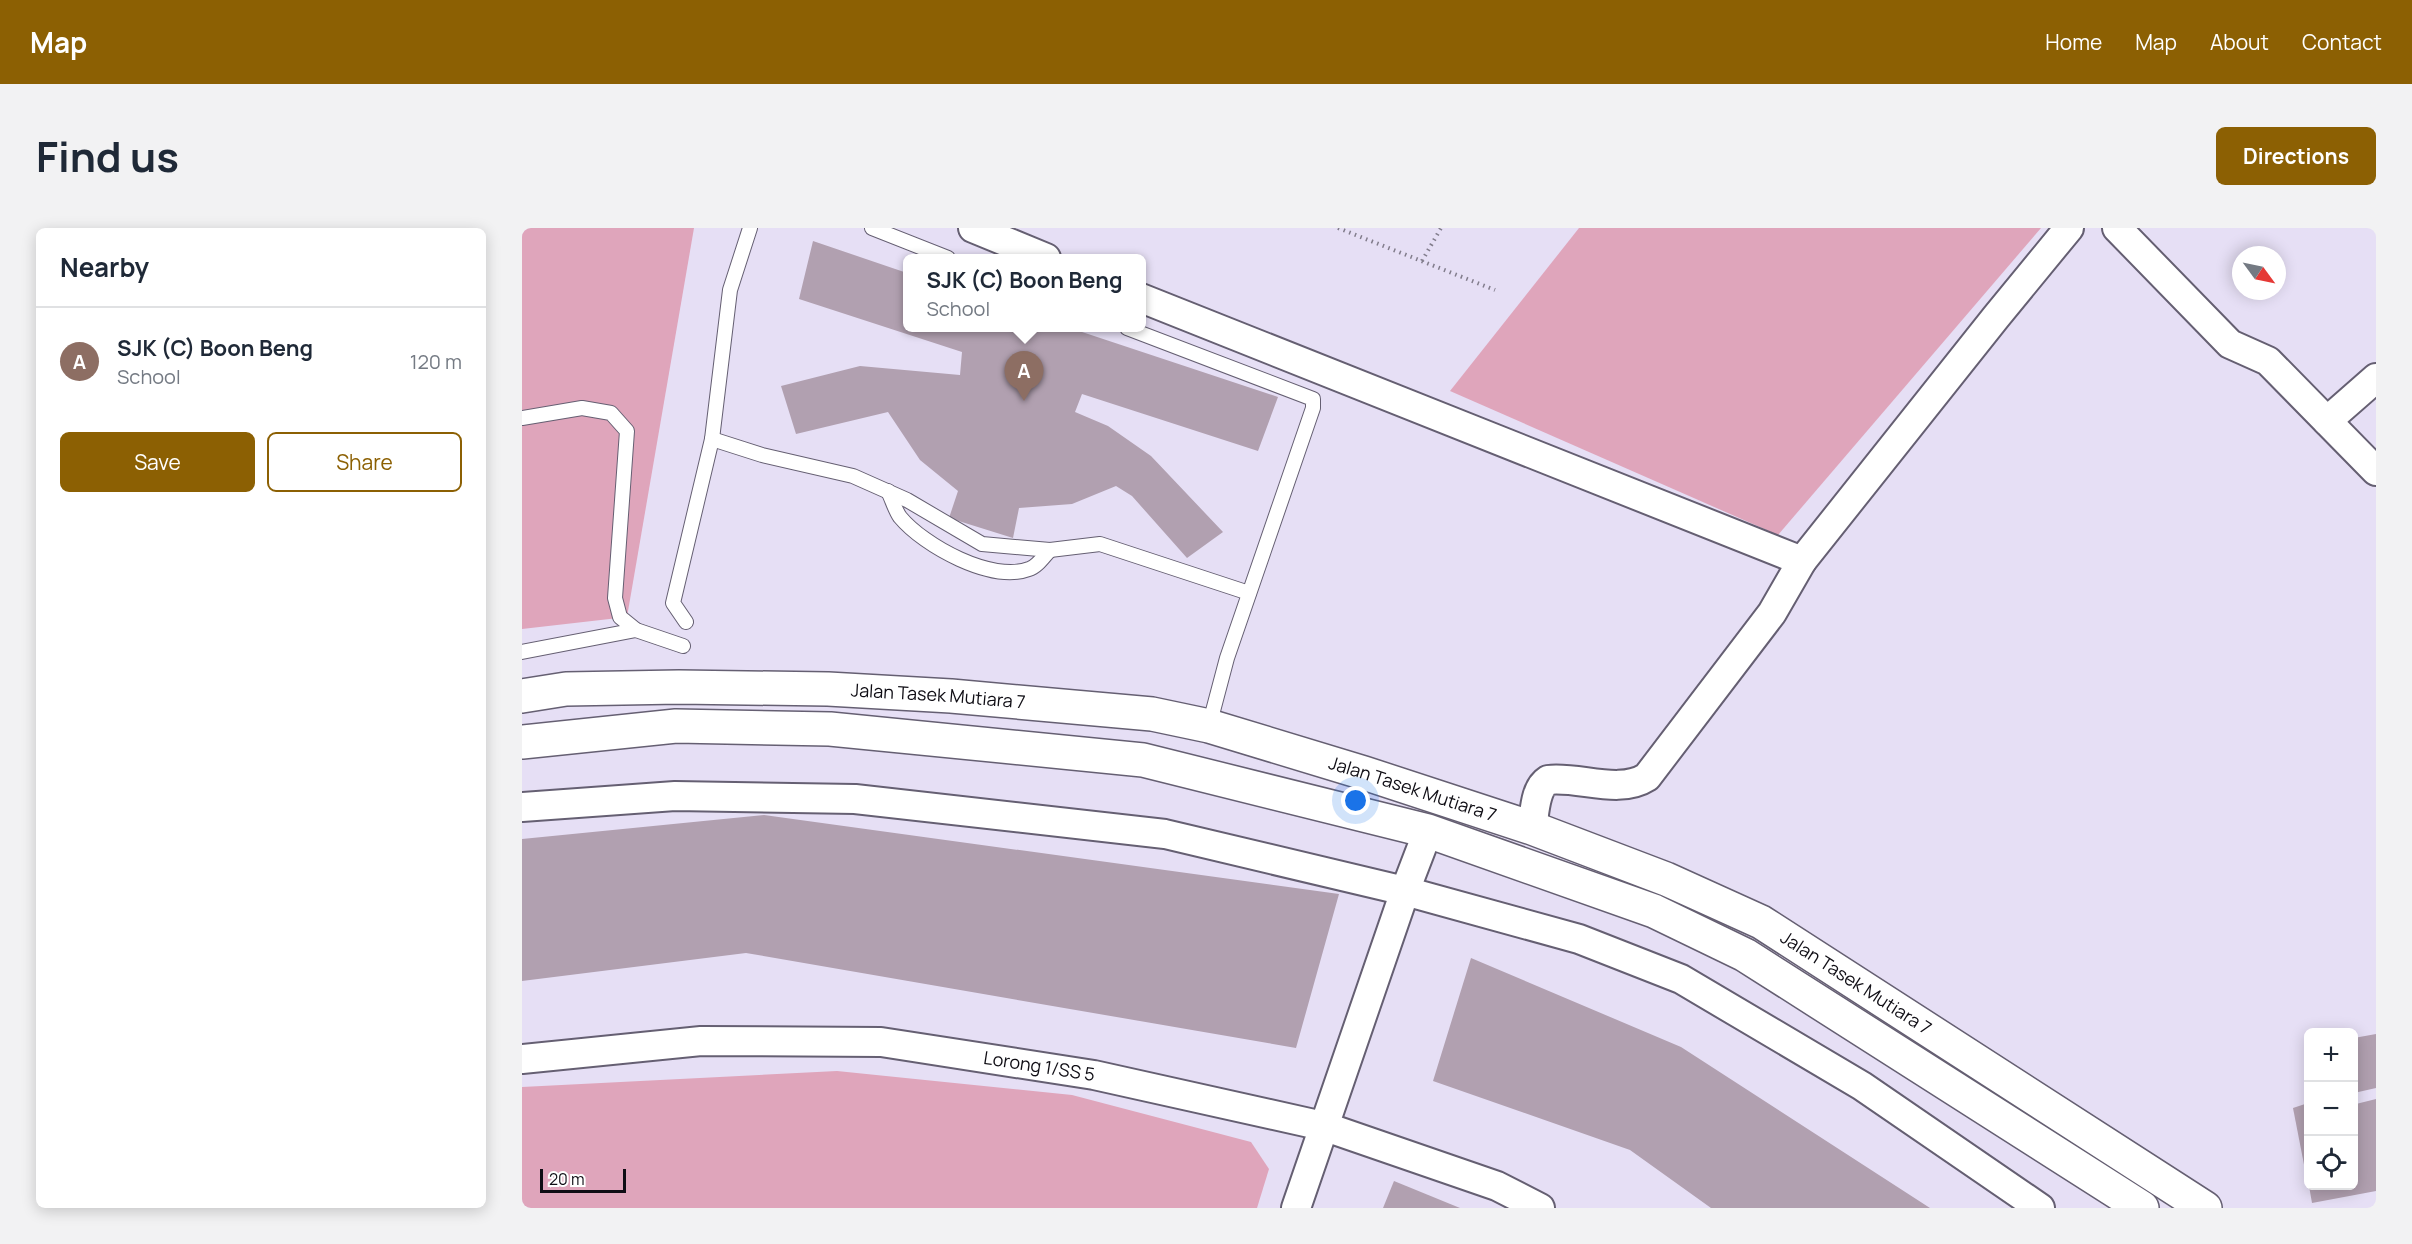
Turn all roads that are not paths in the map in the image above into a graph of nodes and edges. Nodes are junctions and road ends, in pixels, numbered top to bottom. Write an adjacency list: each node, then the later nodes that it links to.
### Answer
1 (750, 228): 13 (lane)
2 (872, 228): 6 (lane)
3 (973, 228): 7 (street)
4 (2069, 228): 17 (street)
5 (2117, 228): 12 (street)
6 (938, 254)
7 (1036, 254)
8 (1146, 300): 17 (street)
9 (1140, 332): 18 (lane)
10 (2376, 378): 12 (street)
11 (522, 418): 20 (lane)
12 (2327, 421): 14 (street)
13 (712, 439): 15 (lane); 19 (lane)
14 (2376, 471)
15 (888, 491): 16 (lane); 16 (lane)
16 (1050, 550): 18 (lane)
17 (1802, 561): 27 (street)
18 (1249, 593): 24 (lane)
19 (686, 622)
20 (636, 630): 21 (lane); 22 (lane)
21 (683, 646)
22 (522, 652)
23 (522, 696): 24 (street, Jalan Tasek Mutiara 7)
24 (1209, 726): 27 (street, Jalan Tasek Mutiara 7)
25 (522, 742): 28 (street, Jalan Tasek Mutiara 7)
26 (522, 807): 29 (street)
27 (1532, 828): 36 (street, Jalan Tasek Mutiara 7)
28 (1428, 831): 29 (street); 35 (street, Jalan Tasek Mutiara 7)
29 (1405, 891): 31 (street); 34 (street)
30 (522, 1059): 31 (street, Lorong 1/SS 5)
31 (1323, 1126): 32 (street); 33 (street, Lorong 1/SS 5)
32 (1296, 1208)
33 (1540, 1208)
34 (2040, 1208)
35 (2142, 1208)
36 (2205, 1208)

